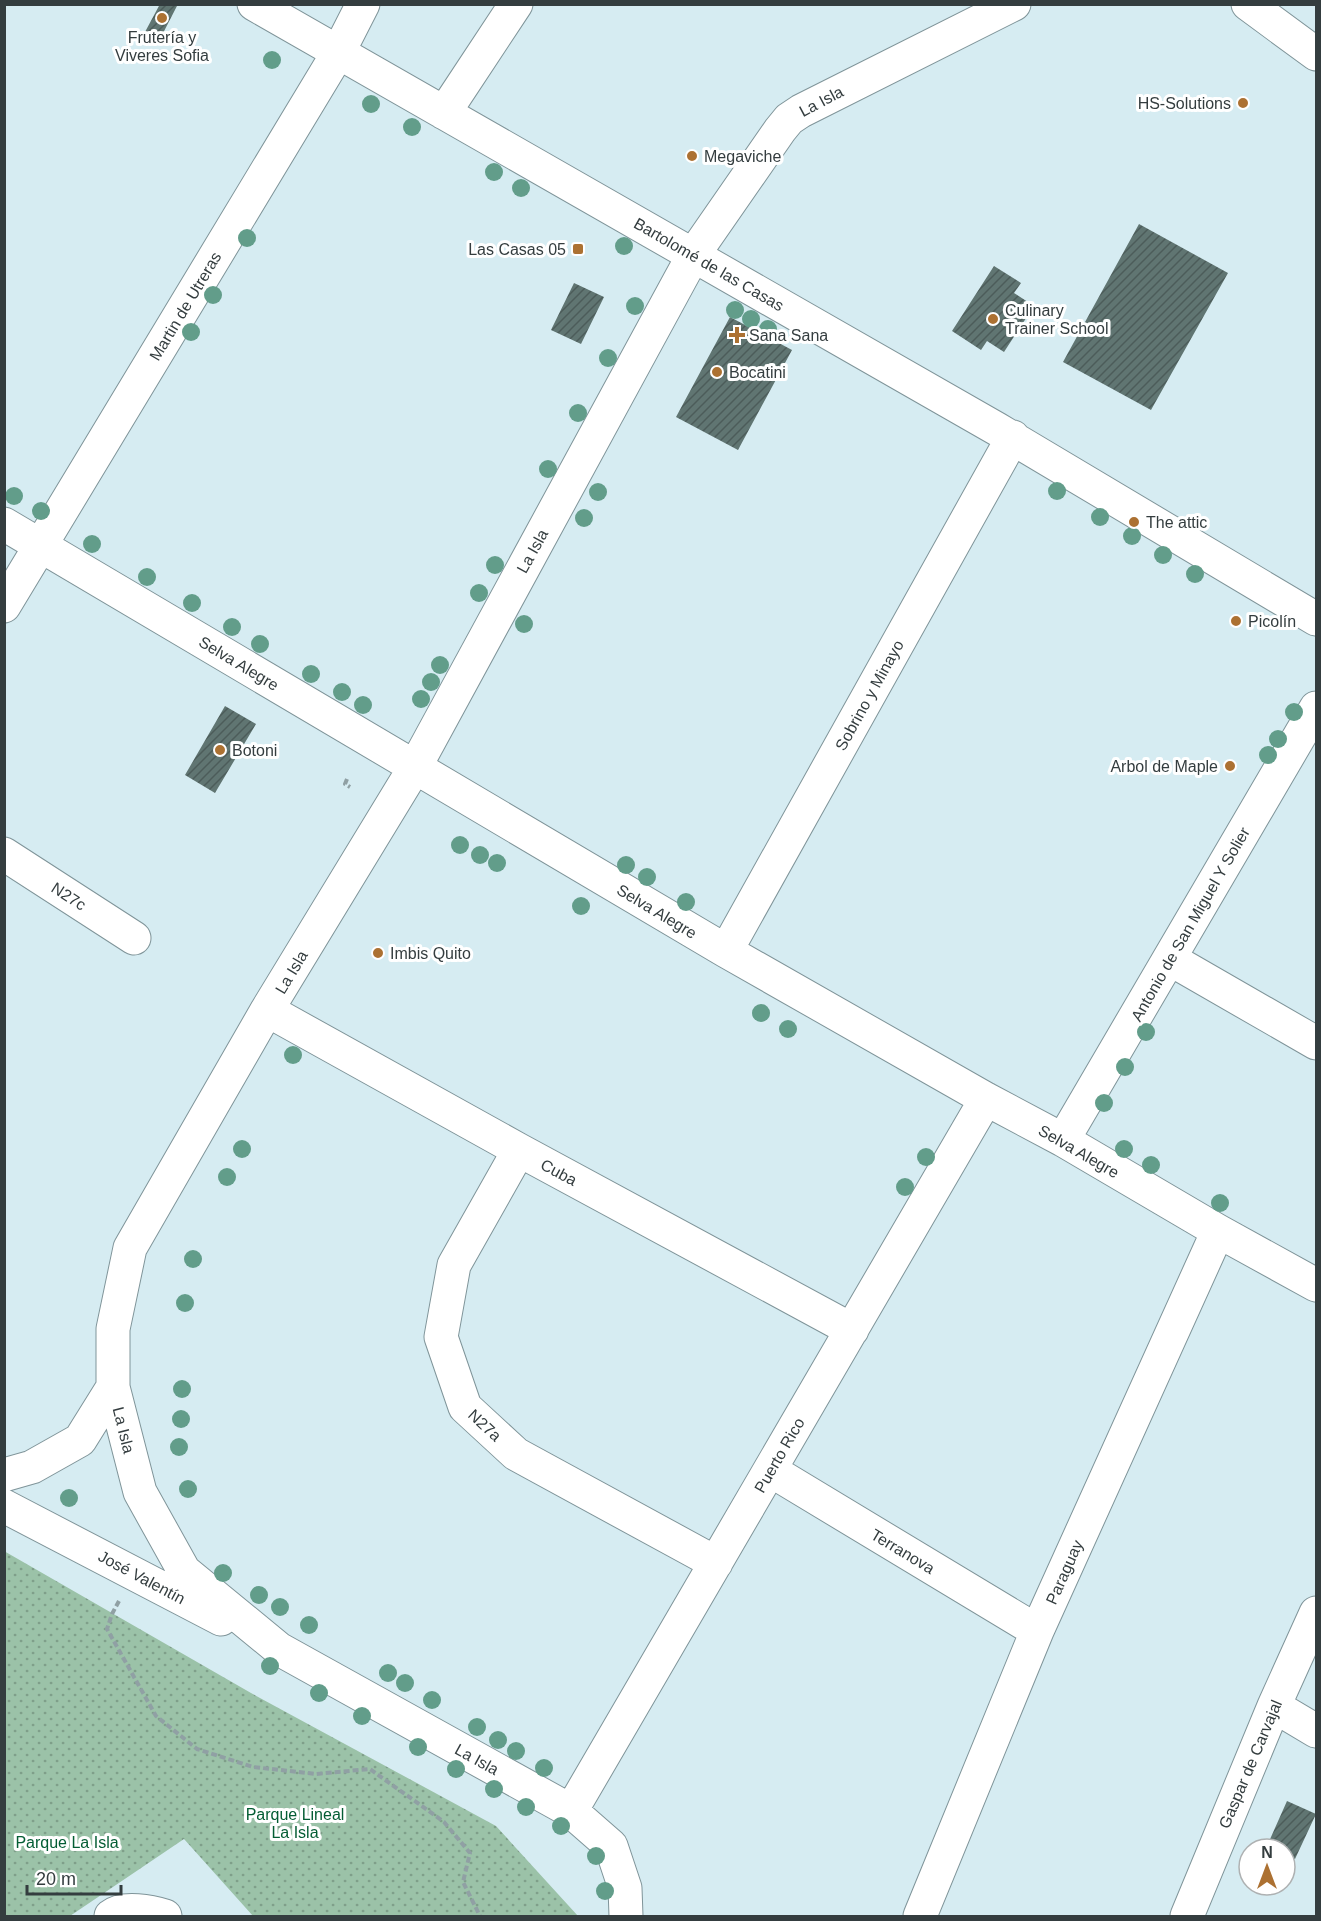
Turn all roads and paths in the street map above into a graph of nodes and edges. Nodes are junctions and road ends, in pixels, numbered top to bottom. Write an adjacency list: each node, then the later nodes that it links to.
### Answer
1 (254, 4): 6 (street, Bartolomé de las Casas)
2 (363, 4): 6 (street, Martin de Utreras)
3 (516, 4): 8 (street)
4 (1014, 4): 9 (street, La Isla)
5 (1248, 4): 7 (street)
6 (338, 53): 8 (street, Bartolomé de las Casas); 12 (street, Martin de Utreras)
7 (1317, 54)
8 (444, 113): 9 (street, Bartolomé de las Casas)
9 (694, 254): 10 (street, Bartolomé de las Casas); 16 (street, La Isla)
10 (1013, 438): 14 (street, Bartolomé de las Casas); 21 (street, Sobrino y Minayo)
11 (4, 524): 12 (street, Selva Alegre)
12 (41, 546): 13 (street, Martin de Utreras); 16 (street, Selva Alegre)
13 (4, 606)
14 (1317, 619)
15 (1317, 708): 22 (street, Antonio de San Miguel Y Solier)
16 (415, 767): 21 (street, Selva Alegre); 23 (street, La Isla)
17 (347, 779): 18 (path)
18 (350, 787)
19 (4, 854): 20 (street, N27c)
20 (134, 938)
21 (726, 951): 25 (street, Selva Alegre)
22 (1170, 959): 24 (street); 26 (street, Antonio de San Miguel Y Solier)
23 (267, 1010): 27 (street, Cuba); 31 (street, La Isla)
24 (1317, 1042)
25 (986, 1099): 26 (street, Selva Alegre); 30 (street, Puerto Rico)
26 (1063, 1140): 28 (street, Selva Alegre)
27 (519, 1150): 30 (street, Cuba); 35 (street, N27a)
28 (1218, 1231): 29 (street, Selva Alegre); 38 (street, Paraguay)
29 (1317, 1285)
30 (852, 1330): 32 (street, Puerto Rico)
31 (113, 1387): 33 (street); 39 (street, La Isla)
32 (770, 1470): 35 (street, Puerto Rico); 38 (street, Terranova)
33 (4, 1475)
34 (4, 1506): 39 (street, José Valentín)
35 (716, 1563): 42 (street, Puerto Rico)
36 (123, 1595): 45 (path)
37 (1317, 1613): 40 (street, Gaspar de Carvajal)
38 (1037, 1631): 47 (street, Paraguay)
39 (279, 1649): 42 (street, La Isla)
40 (1274, 1706): 41 (street); 48 (street, Gaspar de Carvajal)
41 (1317, 1731)
42 (571, 1811): 46 (street, La Isla)
43 (111, 1917): 44 (street)
44 (165, 1917)
45 (480, 1917)
46 (626, 1917)
47 (920, 1917)
48 (1187, 1917)

